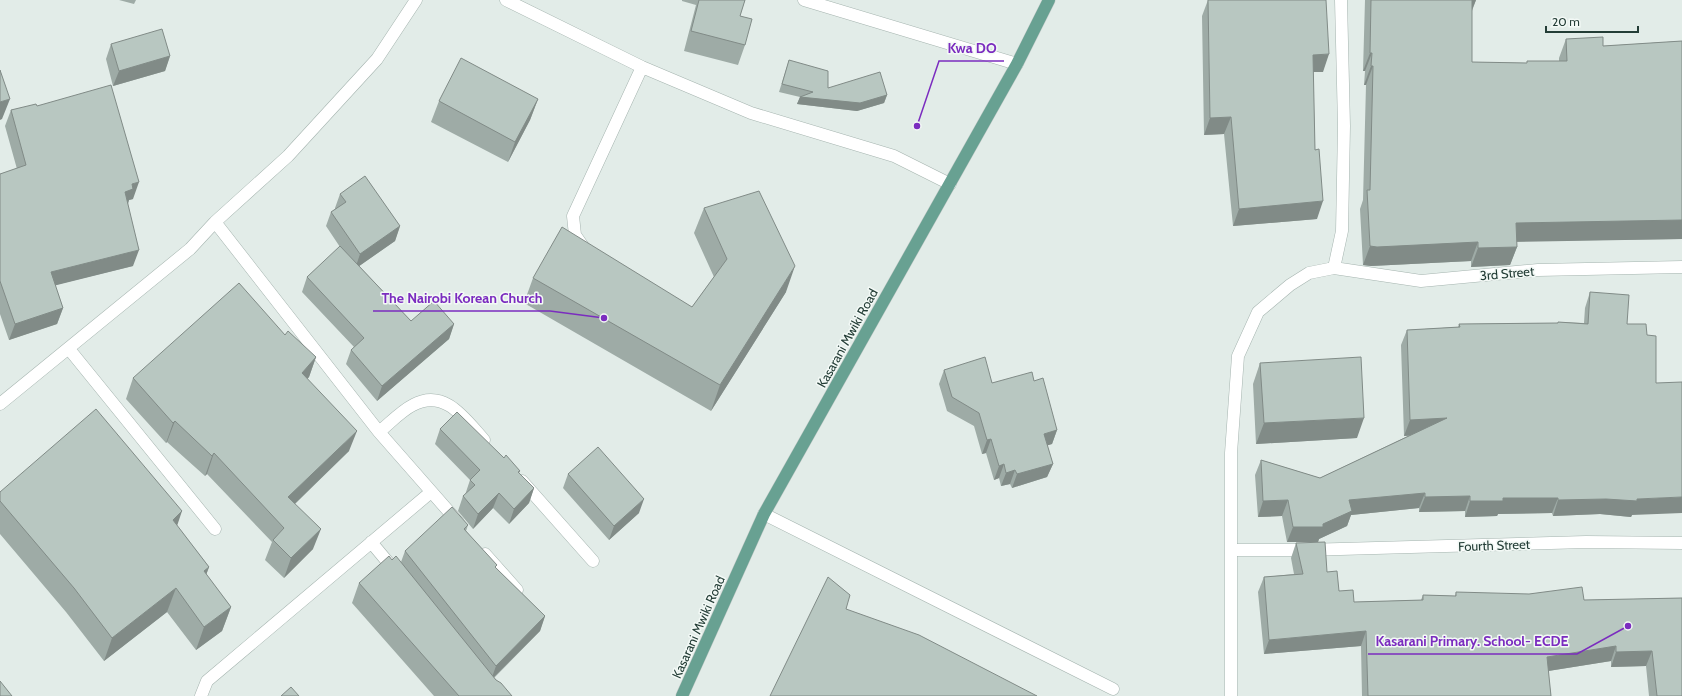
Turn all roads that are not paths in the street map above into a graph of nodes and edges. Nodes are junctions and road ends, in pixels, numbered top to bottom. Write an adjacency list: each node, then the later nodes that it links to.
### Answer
1 (416, 0): 9 (street)
2 (506, 0): 7 (street)
3 (804, 0): 6 (street)
4 (1049, 0): 6 (main road, Kasarani Mwiki Road)
5 (1341, 0): 12 (street)
6 (1017, 64): 8 (main road, Kasarani Mwiki Road)
7 (642, 67): 8 (street); 10 (street)
8 (950, 184): 19 (main road, Kasarani Mwiki Road)
9 (215, 222): 13 (street); 15 (street)
10 (592, 253)
11 (1682, 267): 12 (street, 3rd Street)
12 (1334, 268): 25 (street, 3rd Street)
13 (69, 349): 14 (street); 20 (street)
14 (0, 404)
15 (379, 432): 16 (street); 18 (street)
16 (494, 451)
17 (515, 474): 26 (street)
18 (431, 492): 21 (street); 22 (street)
19 (764, 514): 29 (street); 31 (main road, Kasarani Mwiki Road)
20 (215, 529)
21 (466, 532)
22 (371, 542): 27 (street); 30 (street)
23 (1682, 543): 25 (street, Fourth Street)
24 (476, 544): 28 (street)
25 (1231, 550): 32 (street, 3rd Street)
26 (593, 561)
27 (401, 579)
28 (522, 596)
29 (1114, 689)
30 (201, 696)
31 (682, 696)
32 (1231, 696)

